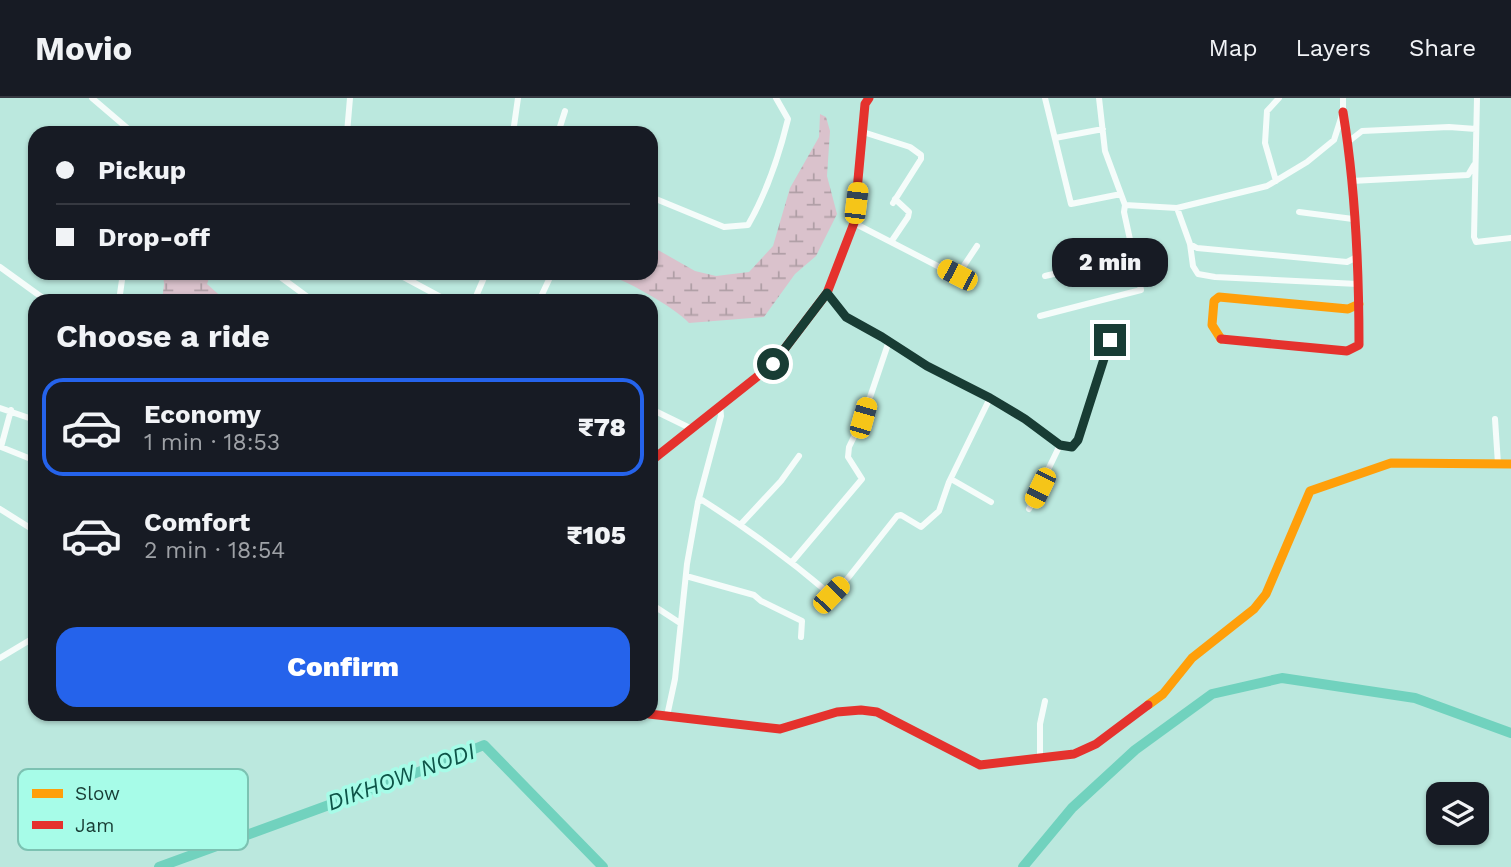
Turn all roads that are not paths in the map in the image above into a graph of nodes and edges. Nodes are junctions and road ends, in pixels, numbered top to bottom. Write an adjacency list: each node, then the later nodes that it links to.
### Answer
1 (92, 98): 13 (street)
2 (350, 98): 14 (street)
3 (518, 98): 15 (street)
4 (776, 98): 26 (street)
5 (1045, 98): 20 (street)
6 (1099, 98): 18 (street)
7 (1279, 98): 23 (street)
8 (1343, 98): 12 (street)
9 (1477, 98): 17 (street)
10 (865, 100): 19 (street)
11 (565, 111): 16 (street)
12 (1343, 112): 21 (street); 23 (street)
13 (126, 125)
14 (348, 126)
15 (514, 126)
16 (560, 126)
17 (1476, 128): 21 (street); 22 (street)
18 (1103, 129): 20 (street); 25 (street)
19 (863, 132): 31 (street); 33 (street)
20 (1055, 138): 25 (street)
21 (1348, 142): 24 (street)
22 (1475, 163): 24 (street); 32 (street)
23 (1276, 181): 28 (street)
24 (1351, 181): 30 (street)
25 (1121, 194): 27 (street)
26 (658, 200)
27 (1125, 205): 28 (street); 36 (street)
28 (1177, 208): 34 (street)
29 (1299, 212): 30 (street)
30 (1353, 219): 37 (street)
31 (854, 223): 33 (street); 43 (street)
32 (1511, 238)
33 (891, 242): 35 (street)
34 (1190, 244): 37 (street); 42 (street)
35 (977, 246)
36 (1134, 255): 39 (street); 48 (street)
37 (1356, 258): 42 (street)
38 (0, 267): 44 (street)
39 (1045, 276)
40 (284, 280): 45 (street)
41 (415, 280): 46 (street)
42 (1357, 284): 47 (street)
43 (827, 293): 50 (street); 52 (street)
44 (37, 294)
45 (304, 294)
46 (437, 294)
47 (1359, 304): 47 (street)
48 (1040, 316)
49 (1110, 340): 59 (street)
50 (889, 341): 51 (street); 72 (street)
51 (990, 398): 59 (street); 65 (street)
52 (720, 404): 58 (street); 66 (street)
53 (0, 408): 54 (street)
54 (11, 411): 56 (street); 62 (street)
55 (658, 412): 58 (street)
56 (28, 417)
57 (1495, 419): 63 (street)
58 (690, 428): 60 (street)
59 (1060, 445): 69 (street)
60 (658, 455)
61 (799, 456): 70 (street)
62 (28, 458)
63 (1498, 464): 64 (street); 82 (street)
64 (1511, 464)
65 (951, 479): 67 (street); 72 (street)
66 (698, 502): 70 (street); 73 (street)
67 (991, 502)
68 (0, 509): 71 (street)
69 (1030, 509)
70 (741, 524): 72 (street)
71 (28, 527)
72 (792, 562)
73 (685, 576): 75 (street); 76 (street)
74 (658, 609): 75 (street)
75 (680, 623): 81 (street)
76 (801, 637)
77 (28, 641): 78 (street)
78 (0, 658)
79 (1045, 701): 82 (street)
80 (658, 715): 81 (street)
81 (667, 716): 82 (street)
82 (1040, 758)

